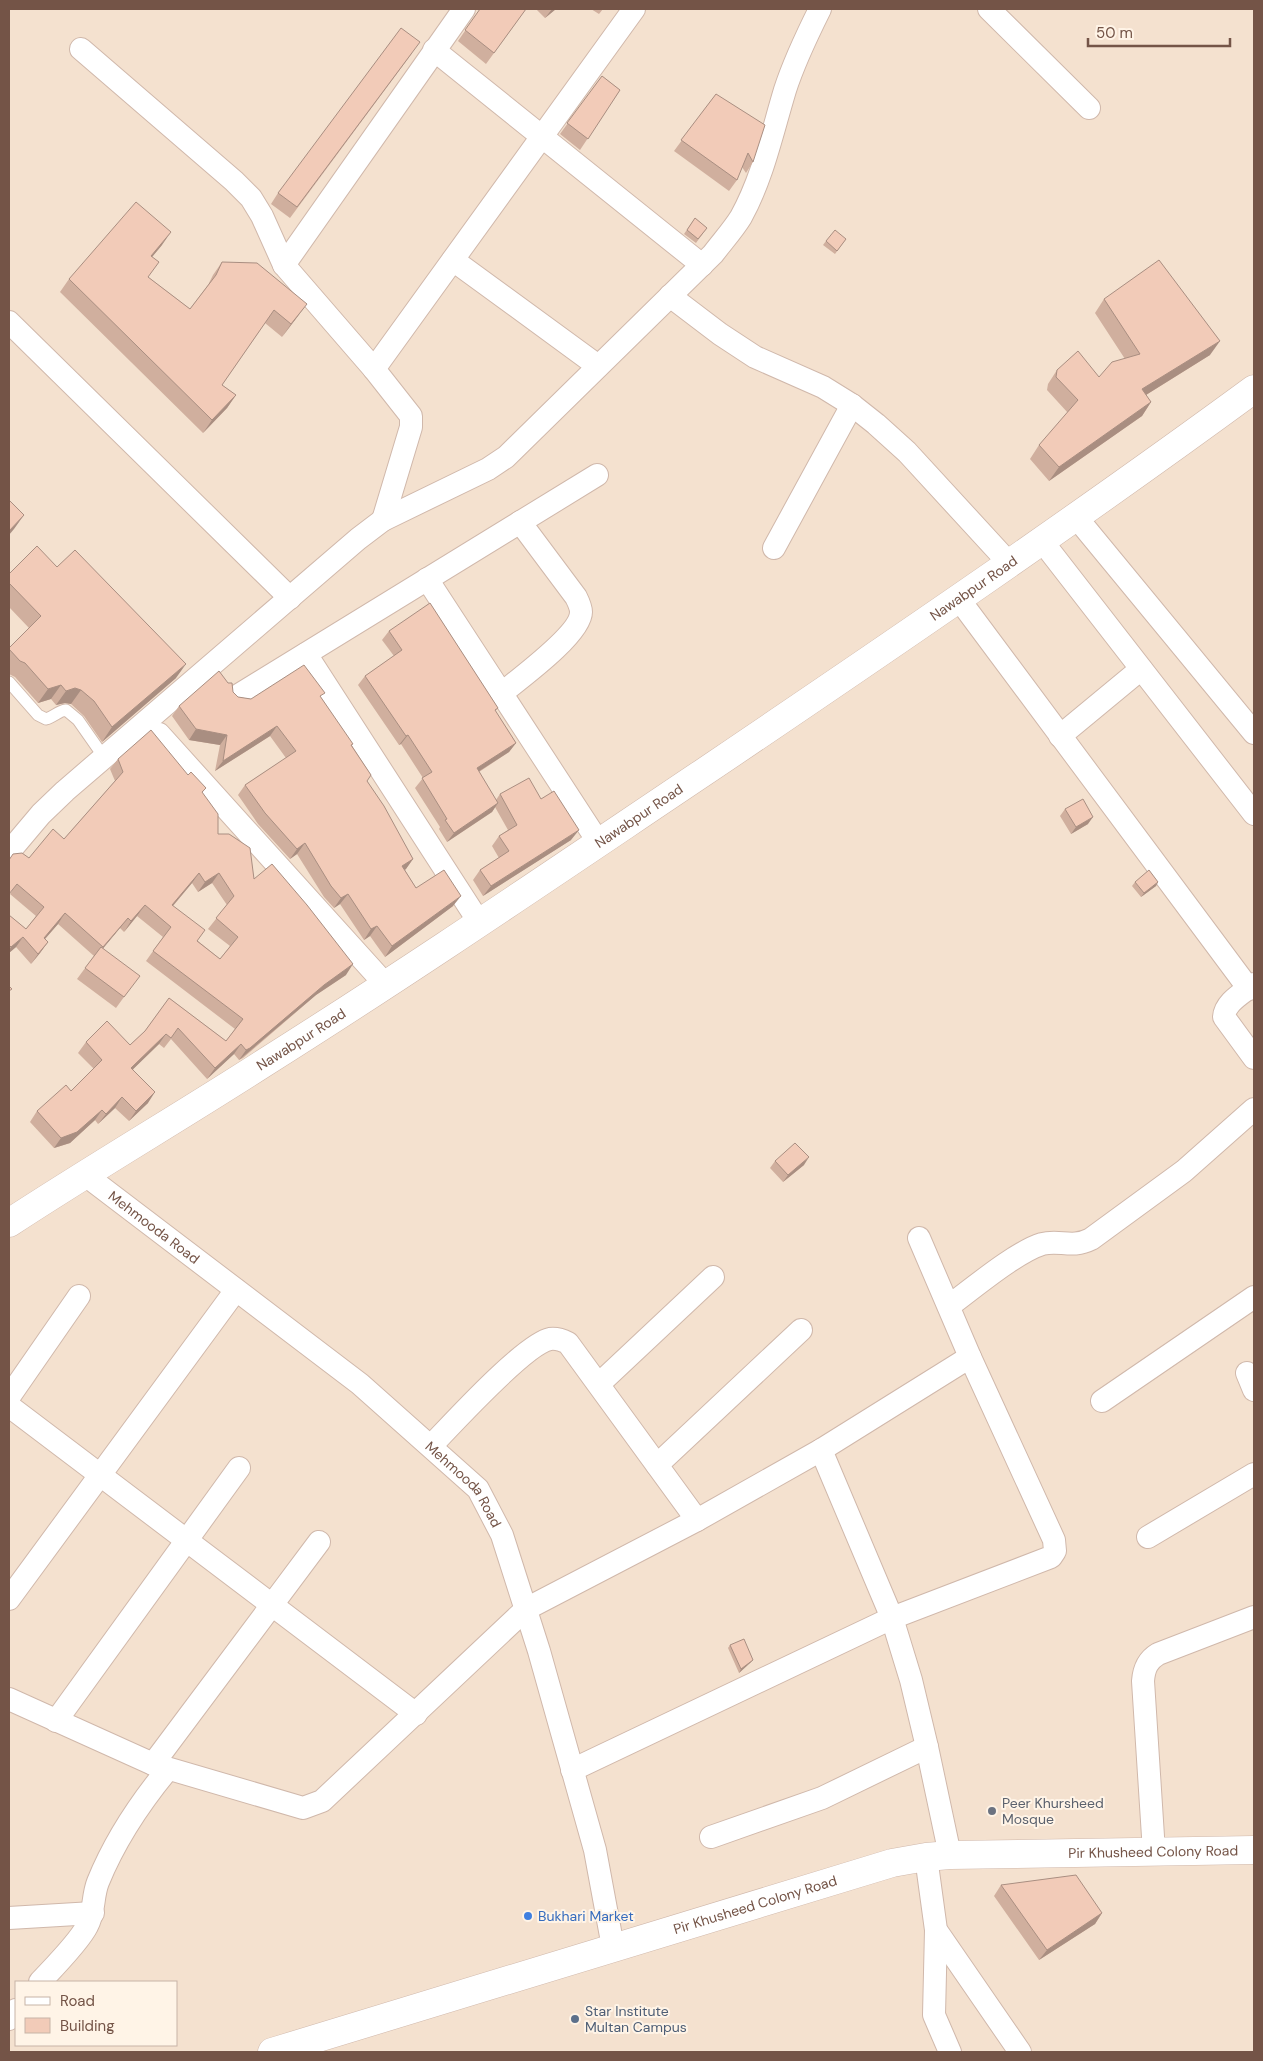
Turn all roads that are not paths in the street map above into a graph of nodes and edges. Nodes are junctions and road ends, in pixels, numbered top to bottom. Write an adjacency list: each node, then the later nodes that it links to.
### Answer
1 (464, 9): 6 (street)
2 (634, 9): 8 (street)
3 (820, 9): 10 (street)
4 (988, 9): 7 (street)
5 (81, 49): 11 (street)
6 (434, 50): 8 (street); 11 (street)
7 (1090, 108)
8 (542, 137): 9 (street); 10 (street)
9 (454, 260): 14 (street); 15 (street)
10 (702, 265): 12 (street)
11 (284, 266): 15 (street)
12 (670, 296): 14 (street); 17 (street)
13 (9, 322): 26 (street)
14 (598, 366): 20 (street)
15 (374, 369): 20 (street)
16 (1251, 398): 19 (street, Nawabpur Road)
17 (852, 405): 23 (street); 24 (street)
18 (596, 475): 21 (street)
19 (1076, 517): 22 (street, Nawabpur Road); 33 (street)
20 (383, 520): 26 (street)
21 (520, 522): 25 (street); 31 (street)
22 (1042, 541): 24 (street, Nawabpur Road); 29 (street)
23 (774, 548)
24 (1009, 563): 27 (street, Nawabpur Road)
25 (428, 579): 28 (street); 31 (street)
26 (290, 598): 36 (street)
27 (958, 598): 35 (street); 38 (street, Nawabpur Road)
28 (306, 654): 32 (street); 40 (street)
29 (1141, 669): 35 (street); 37 (street)
30 (9, 682): 36 (lane)
31 (502, 693): 38 (street)
32 (237, 696)
33 (1254, 732)
34 (159, 734): 41 (street)
35 (1060, 736): 42 (street)
36 (110, 752): 39 (street)
37 (1254, 814)
38 (599, 843): 40 (street, Nawabpur Road)
39 (9, 852)
40 (479, 922): 41 (street, Nawabpur Road)
41 (385, 984): 45 (street, Nawabpur Road)
42 (1252, 986): 43 (street)
43 (1254, 1058)
44 (1254, 1109): 52 (street)
45 (84, 1174): 46 (street, Nawabpur Road); 49 (street, Mehmooda Road)
46 (9, 1223)
47 (919, 1238): 52 (street)
48 (713, 1277): 55 (street)
49 (236, 1290): 59 (street, Mehmooda Road); 64 (street)
50 (80, 1296): 56 (street)
51 (1254, 1297): 57 (street)
52 (949, 1306): 54 (street)
53 (801, 1330): 61 (street)
54 (970, 1357): 60 (street); 73 (street)
55 (599, 1384): 59 (street); 61 (street)
56 (9, 1397)
57 (1102, 1401)
58 (9, 1406): 64 (street)
59 (431, 1446): 71 (street, Mehmooda Road)
60 (821, 1450): 65 (street); 73 (street)
61 (657, 1465): 65 (street)
62 (239, 1468): 67 (street)
63 (1254, 1474): 66 (street)
64 (100, 1475): 67 (street); 69 (street)
65 (696, 1520): 71 (street)
66 (1148, 1537)
67 (187, 1540): 70 (street); 76 (street)
68 (319, 1542): 70 (street)
69 (9, 1599)
70 (272, 1605): 75 (street); 78 (street)
71 (526, 1609): 75 (street); 79 (street, Mehmooda Road)
72 (1254, 1617): 82 (street)
73 (892, 1618): 77 (street); 79 (street)
74 (9, 1700): 76 (street)
75 (416, 1714): 78 (street)
76 (56, 1722): 78 (street)
77 (927, 1747): 80 (street); 83 (street)
78 (161, 1767): 84 (street)
79 (572, 1770): 87 (street, Mehmooda Road)
80 (711, 1837)
81 (1254, 1850): 82 (street, Pir Khusheed Colony Road)
82 (1154, 1852): 83 (street, Pir Khusheed Colony Road)
83 (938, 1856): 86 (street); 87 (street, Pir Khusheed Colony Road)
84 (93, 1913): 85 (street); 88 (street)
85 (9, 1918)
86 (936, 1930): 90 (street); 91 (street)
87 (613, 1947): 89 (street, Pir Khusheed Colony Road)
88 (41, 1981)
89 (272, 2052)
90 (950, 2052)
91 (1020, 2052)

